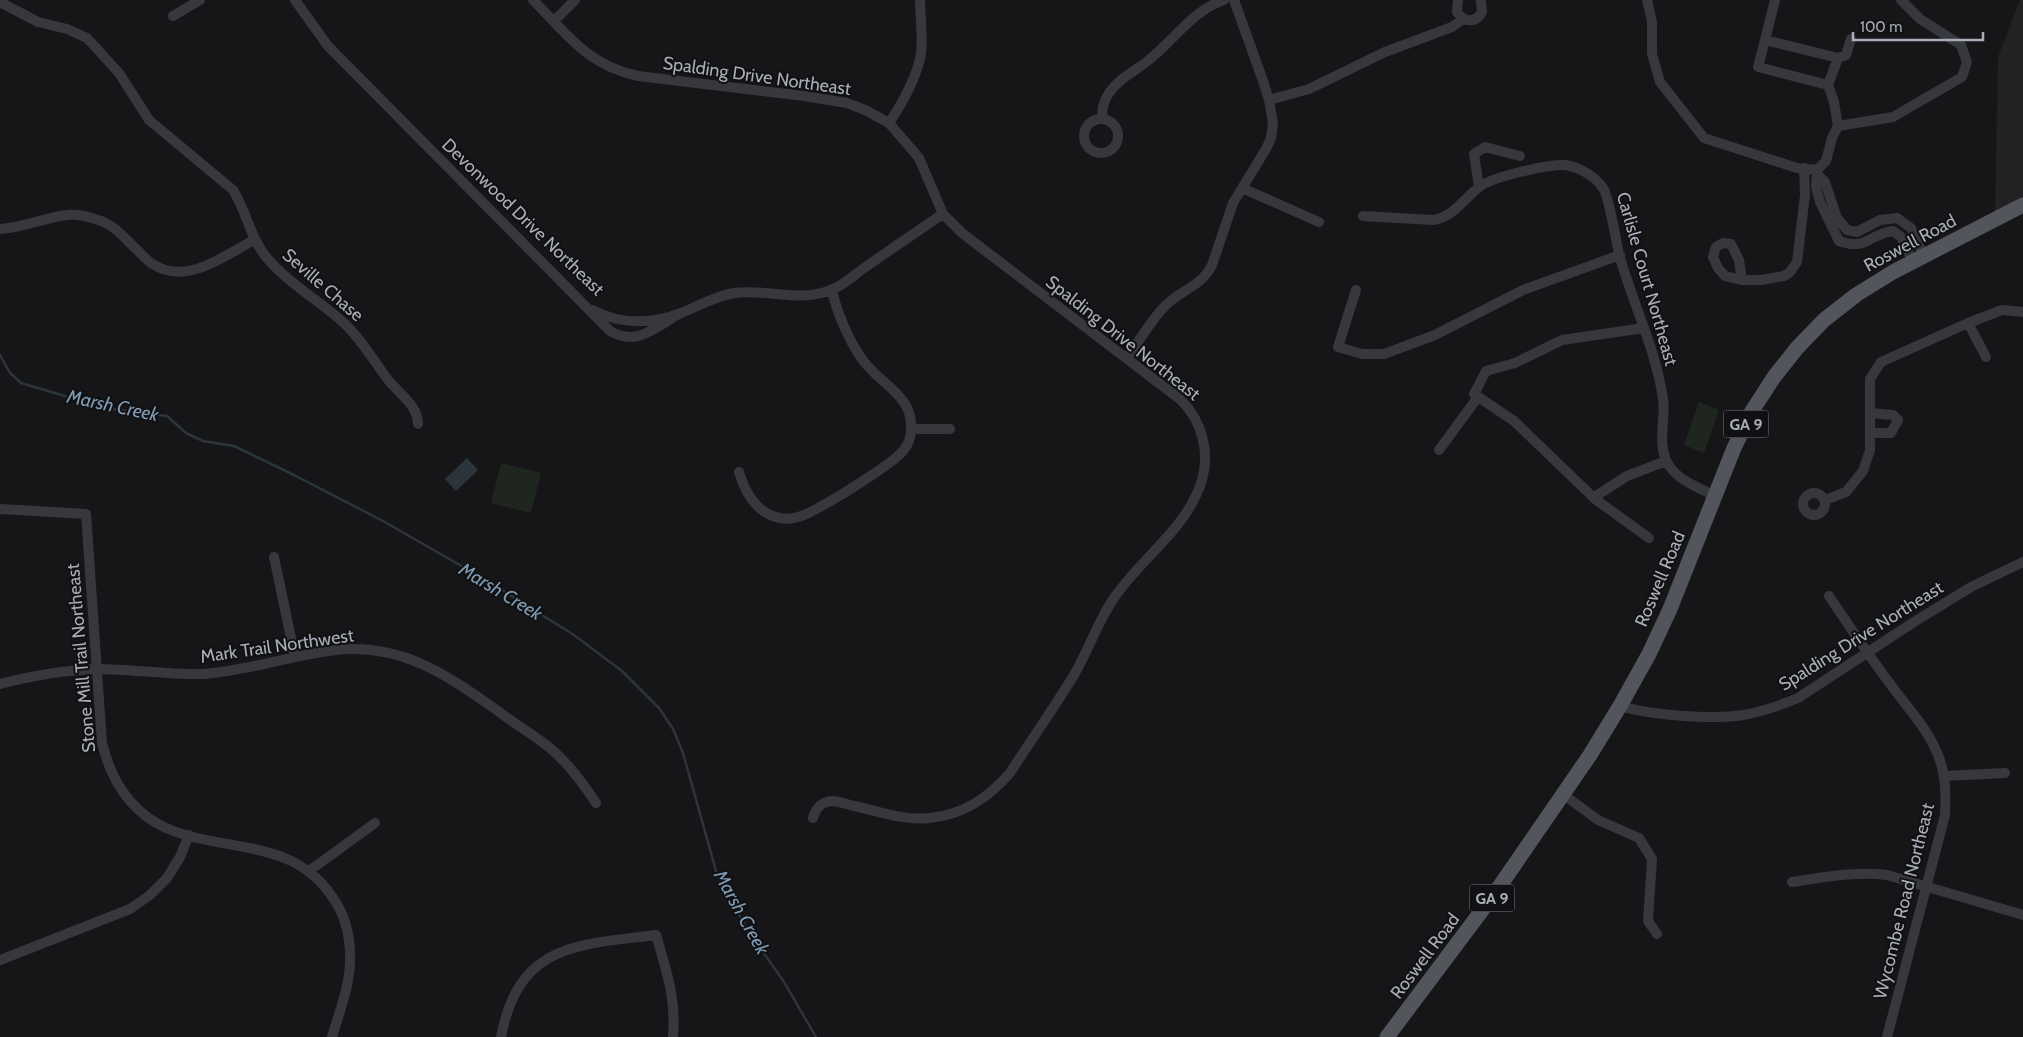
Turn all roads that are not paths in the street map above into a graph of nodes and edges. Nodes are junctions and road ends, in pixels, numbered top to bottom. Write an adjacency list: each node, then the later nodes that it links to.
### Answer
1 (200, 0): 14 (street)
2 (295, 0): 41 (street, Devonwood Drive Northeast)
3 (533, 0): 16 (street, Spalding Drive Northeast)
4 (575, 0): 16 (street)
5 (920, 0): 23 (street)
6 (1224, 0): 22 (street)
7 (1234, 0): 21 (street)
8 (1458, 0): 15 (street)
9 (1481, 0): 15 (street)
10 (1647, 0): 26 (street)
11 (1775, 0): 18 (street)
12 (1902, 0): 24 (street)
13 (0, 2): 35 (street, Seville Chase)
14 (173, 16)
15 (1462, 19): 21 (street)
16 (554, 21): 23 (street, Spalding Drive Northeast)
17 (1851, 39): 19 (street)
18 (1764, 40): 19 (street); 20 (street)
19 (1838, 58): 20 (street)
20 (1828, 85): 24 (street)
21 (1269, 100): 29 (street)
22 (1102, 119)
23 (888, 123): 31 (street, Spalding Drive Northeast)
24 (1838, 126): 27 (street)
25 (1520, 156): 28 (street)
26 (1804, 168): 27 (street); 38 (street)
27 (1817, 172): 37 (street)
28 (1479, 186): 32 (street, Carlisle Court Northeast); 36 (street, Carlisle Court Northeast)
29 (1242, 188): 33 (street); 47 (street)
30 (2023, 205): 37 (main road, Roswell Road / GA 9)
31 (943, 214): 39 (street, Devonwood Drive Northeast); 47 (street, Spalding Drive Northeast)
32 (1362, 216)
33 (1319, 222)
34 (0, 229): 35 (street)
35 (254, 240): 50 (street, Seville Chase)
36 (1620, 255): 40 (street); 45 (street, Carlisle Court Northeast)
37 (1918, 259): 57 (main road, Roswell Road / GA 9)
38 (1742, 280)
39 (832, 290): 43 (street, Devonwood Drive Northeast); 51 (street)
40 (1356, 290)
41 (585, 306): 43 (street, Devonwood Drive Northeast); 43 (street)
42 (2023, 312): 44 (street)
43 (679, 314)
44 (1968, 323): 46 (street); 49 (street)
45 (1644, 328): 48 (street); 55 (street, Carlisle Court Northeast)
46 (1986, 357)
47 (1127, 358): 74 (street, Spalding Drive Northeast)
48 (1478, 397): 54 (street); 58 (street)
49 (1870, 413): 53 (street); 53 (street)
50 (418, 424)
51 (912, 429): 52 (street); 56 (street)
52 (950, 429)
53 (1870, 433): 59 (street)
54 (1439, 450)
55 (1666, 462): 57 (street); 58 (street)
56 (738, 472)
57 (1715, 496): 69 (main road, Roswell Road / GA 9)
58 (1595, 499): 61 (street)
59 (1825, 500)
60 (0, 509): 67 (street, Stone Mill Trail Northeast)
61 (1649, 538)
62 (274, 557): 66 (street)
63 (2023, 562): 65 (street, Spalding Drive Northeast)
64 (1829, 596): 65 (street, Wycombe Road Northeast)
65 (1867, 653): 69 (street, Spalding Drive Northeast); 71 (street, Wycombe Road Northeast)
66 (296, 657): 67 (street, Mark Trail Northwest); 73 (street, Mark Trail Northwest)
67 (97, 670): 68 (street, Mark Trail Northwest); 76 (street, Stone Mill Trail Northeast)
68 (0, 684)
69 (1620, 706): 72 (main road, Roswell Road / GA 9)
70 (2005, 773): 71 (street)
71 (1944, 776): 79 (street, Wycombe Road Northeast)
72 (1564, 795): 81 (street); 86 (main road, Roswell Road / GA 9)
73 (596, 803)
74 (813, 818)
75 (376, 823): 77 (street)
76 (189, 835): 77 (street, Stone Mill Trail Northeast); 82 (street)
77 (309, 871): 83 (street, Stone Mill Trail Northeast)
78 (1792, 882): 79 (street)
79 (1926, 886): 80 (street); 87 (street, Wycombe Road Northeast)
80 (2023, 915)
81 (1658, 934)
82 (0, 960)
83 (332, 1037)
84 (502, 1037): 85 (street)
85 (673, 1037)
86 (1387, 1037)
87 (1887, 1037)

